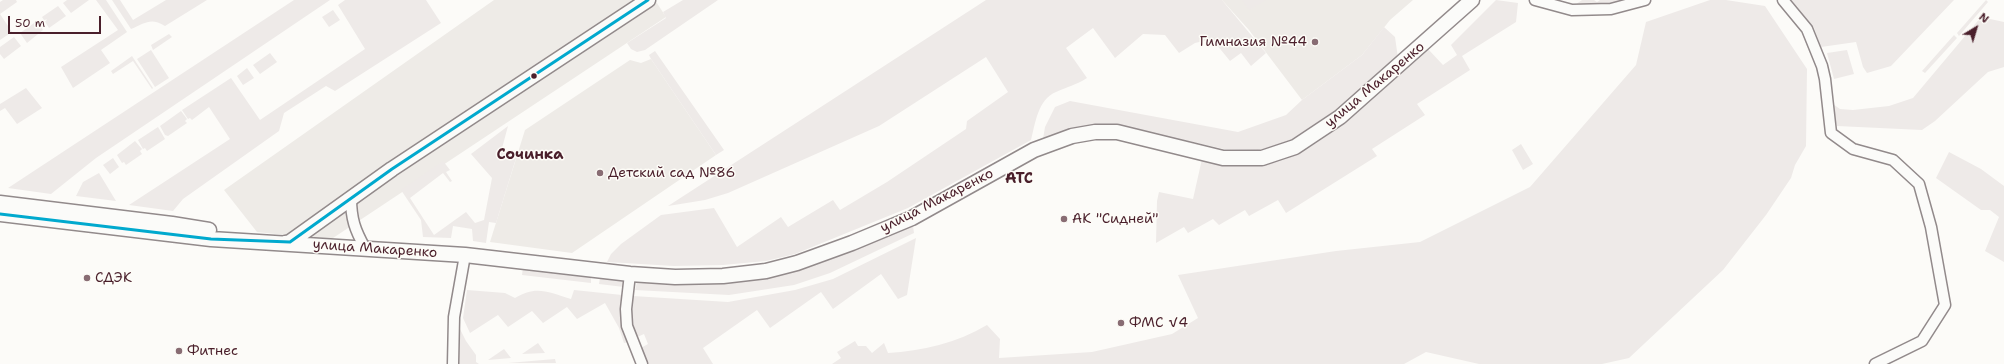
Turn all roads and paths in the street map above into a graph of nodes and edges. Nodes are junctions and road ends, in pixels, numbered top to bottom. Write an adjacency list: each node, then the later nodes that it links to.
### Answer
1 (648, 0): 6 (street)
2 (1472, 0): 12 (street, улица Макаренко)
3 (1535, 0): 4 (street)
4 (1645, 0)
5 (1782, 0): 15 (street)
6 (351, 198): 9 (street); 10 (street)
7 (0, 203): 9 (street, улица Макаренко)
8 (0, 214): 9 (street, улица Макаренко)
9 (286, 243): 10 (street, улица Макаренко)
10 (365, 248): 11 (street, улица Макаренко)
11 (465, 255): 12 (street, улица Макаренко); 13 (street)
12 (630, 274): 14 (street)
13 (452, 364)
14 (642, 364)
15 (1875, 364)

